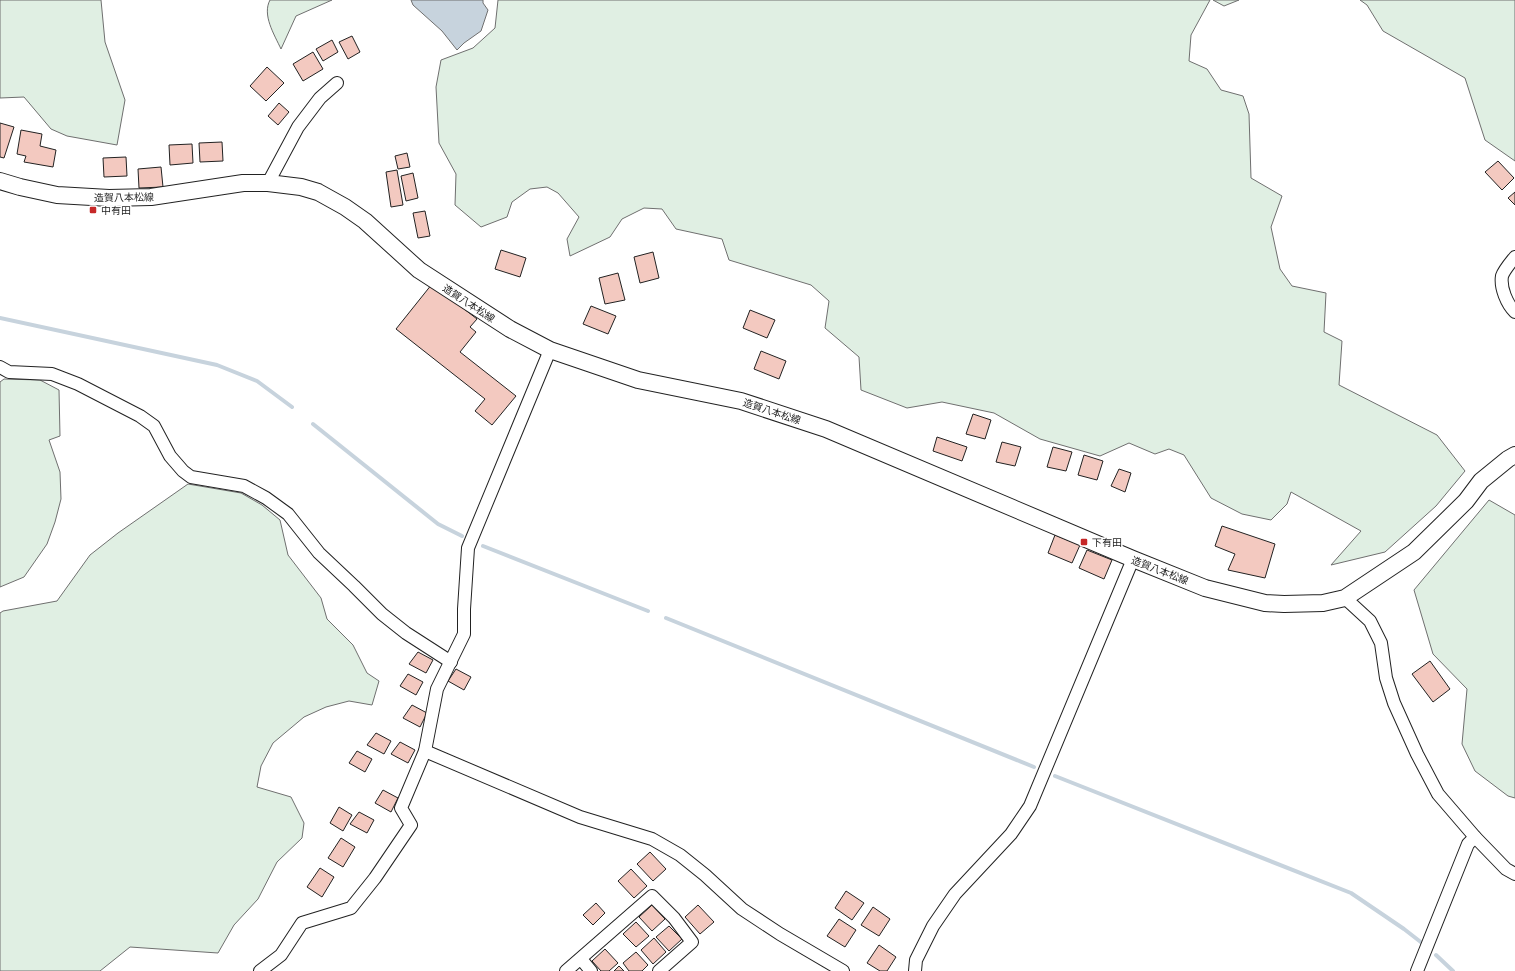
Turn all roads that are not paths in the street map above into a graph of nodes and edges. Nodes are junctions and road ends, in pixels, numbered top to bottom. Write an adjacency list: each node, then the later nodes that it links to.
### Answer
1 (337, 83): 3 (street)
2 (0, 181): 3 (main road, 造賀八本松線)
3 (268, 183): 6 (main road, 造賀八本松線)
4 (1515, 257): 5 (street)
5 (1515, 312)
6 (550, 350): 9 (main road, 造賀八本松線); 11 (street)
7 (0, 367): 11 (street)
8 (1515, 455): 10 (main road, 造賀八本松線)
9 (1132, 559): 10 (main road, 造賀八本松線); 21 (street)
10 (1345, 598): 13 (street)
11 (450, 662): 12 (street)
12 (425, 751): 16 (street); 20 (street)
13 (1475, 837): 14 (street); 22 (street)
14 (1515, 874)
15 (581, 959): 17 (street); 18 (street); 19 (street)
16 (260, 971)
17 (566, 971)
18 (591, 971)
19 (659, 971)
20 (843, 971)
21 (915, 971)
22 (1417, 971)

